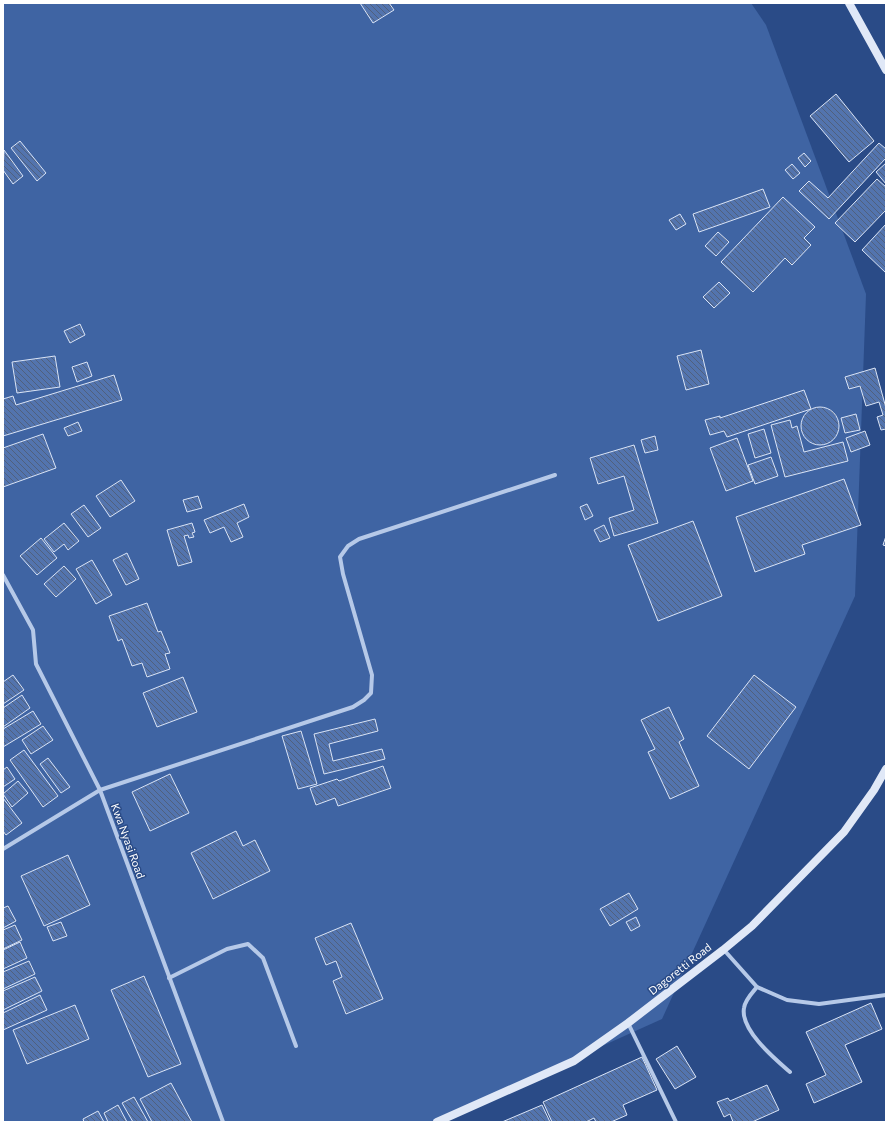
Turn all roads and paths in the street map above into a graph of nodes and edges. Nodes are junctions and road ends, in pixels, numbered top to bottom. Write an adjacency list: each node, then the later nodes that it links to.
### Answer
1 (849, 3): 2 (main road)
2 (886, 70)
3 (555, 475): 6 (street)
4 (3, 575): 6 (street, Kwa Nyasi Road)
5 (886, 769): 8 (main road, Dagoretti Road)
6 (100, 790): 7 (street); 9 (street, Kwa Nyasi Road)
7 (3, 849)
8 (724, 950): 10 (street); 12 (main road, Dagoretti Road)
9 (169, 978): 13 (street); 15 (street, Kwa Nyasi Road)
10 (757, 987): 11 (street); 14 (street)
11 (886, 995)
12 (628, 1023): 16 (main road, Dagoretti Road); 17 (street)
13 (296, 1046)
14 (790, 1072)
15 (223, 1122)
16 (437, 1122)
17 (676, 1122)

